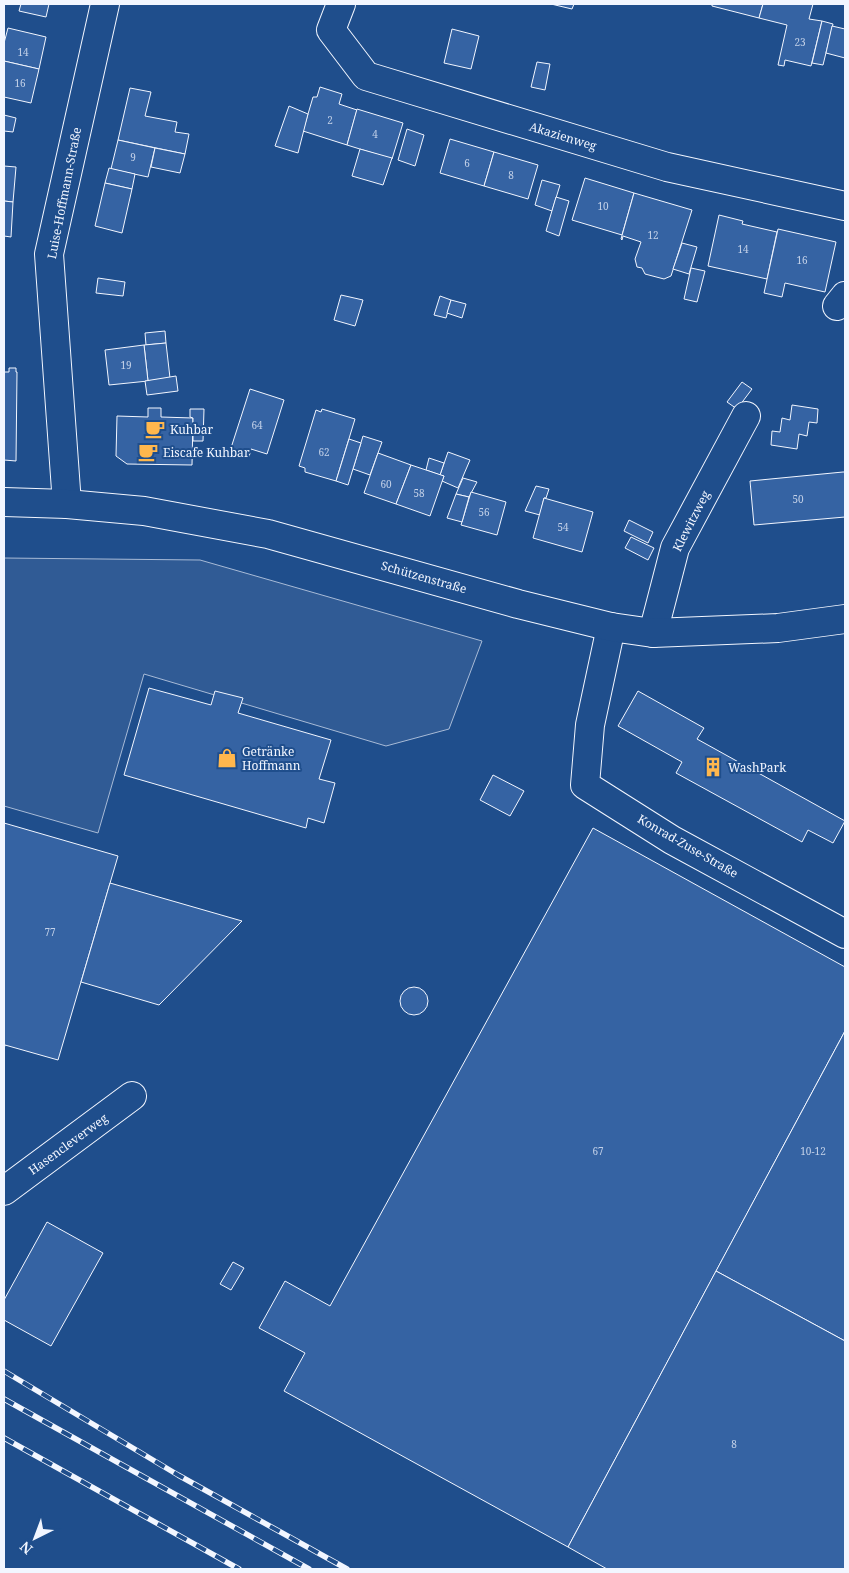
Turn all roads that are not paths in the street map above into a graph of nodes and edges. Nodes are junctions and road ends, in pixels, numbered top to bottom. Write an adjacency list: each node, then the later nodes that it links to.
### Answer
1 (105, 4): 6 (street, Luise-Hoffmann-Straße)
2 (341, 4): 3 (street, Akazienweg)
3 (845, 206)
4 (746, 416): 9 (street, Klewitzweg)
5 (4, 502): 6 (street, Schützenstraße)
6 (67, 504): 8 (street, Schützenstraße)
7 (845, 620): 9 (street, Schützenstraße)
8 (611, 627): 9 (street, Schützenstraße); 10 (street, Konrad-Zuse-Straße)
9 (653, 633)
10 (845, 934)
11 (132, 1096): 12 (street, Hasencleverweg)
12 (4, 1191)

